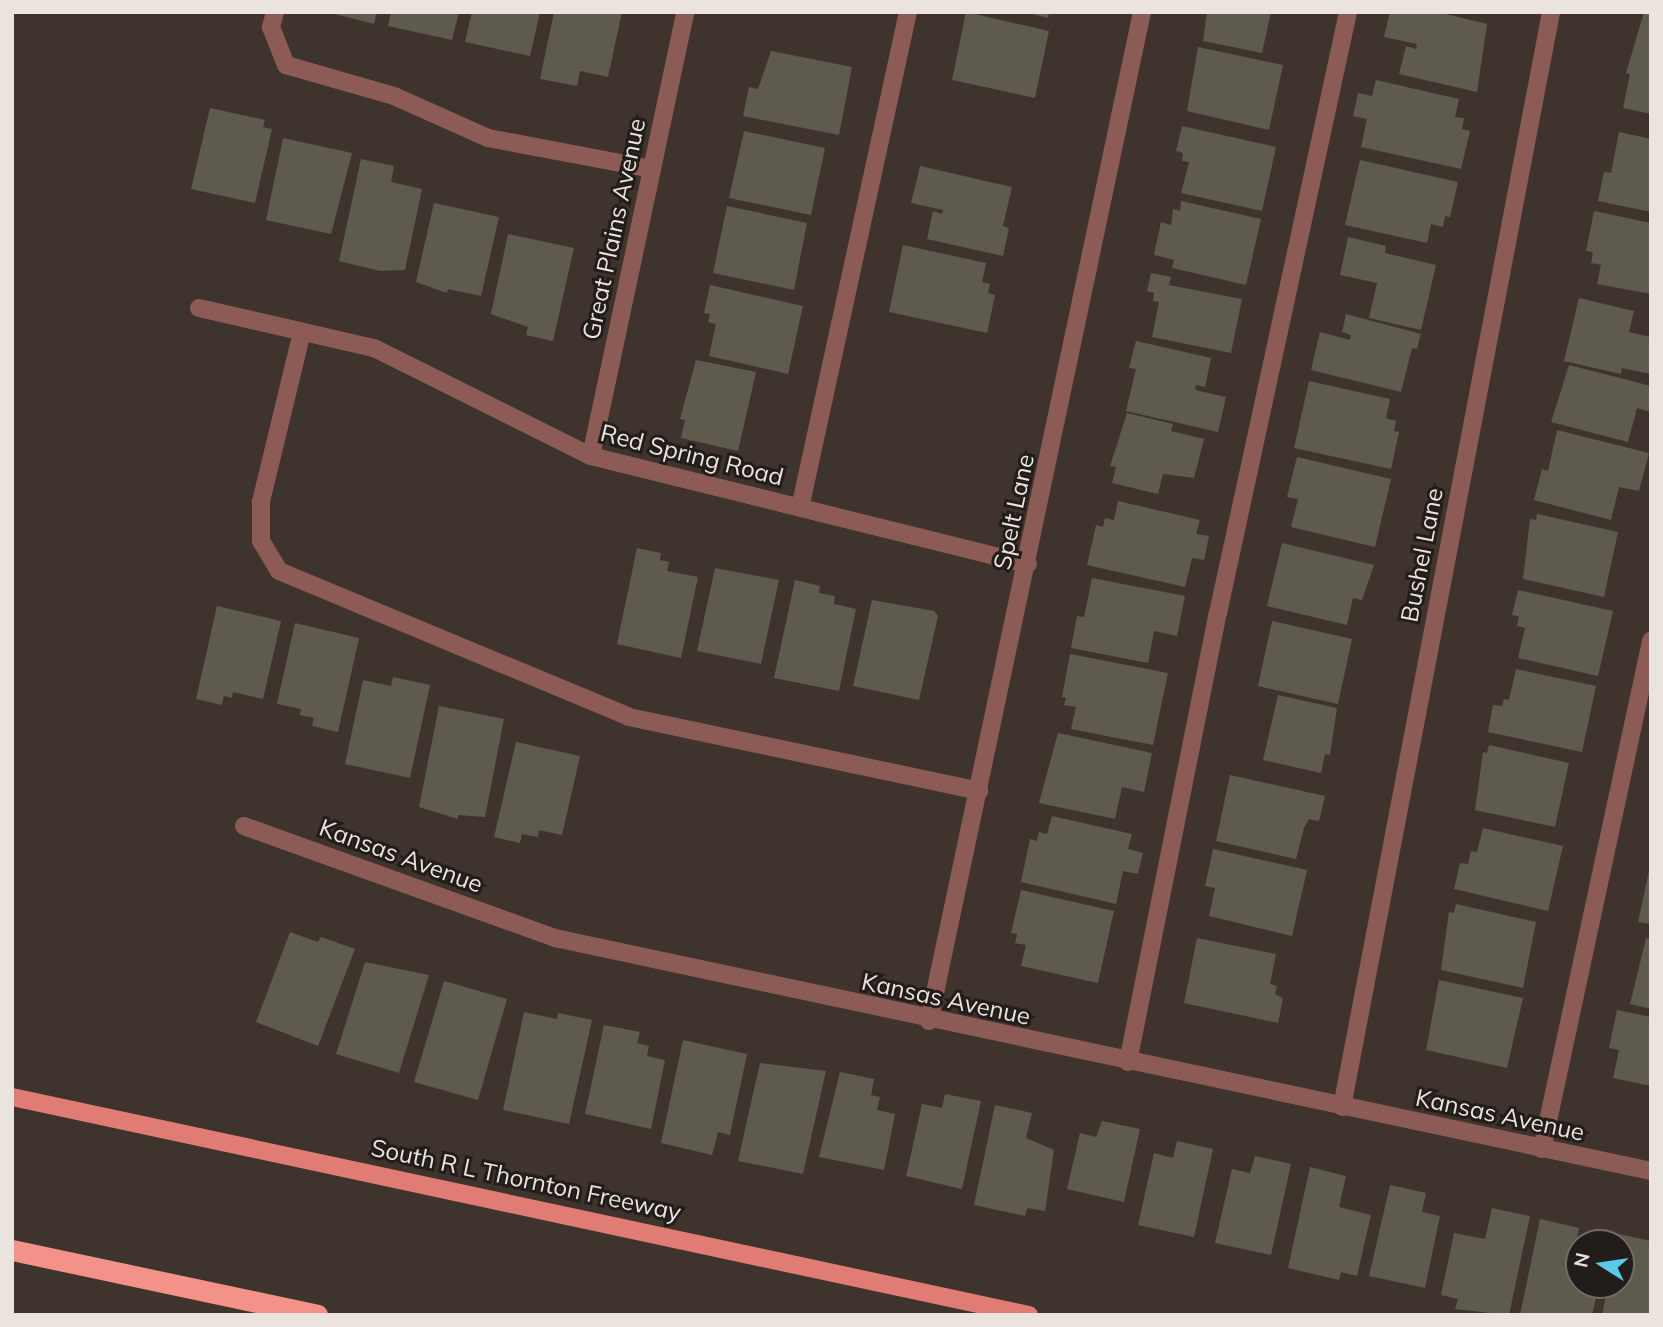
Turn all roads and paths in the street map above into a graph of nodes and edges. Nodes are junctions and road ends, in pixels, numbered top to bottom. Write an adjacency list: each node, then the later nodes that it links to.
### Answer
1 (275, 12): 7 (street)
2 (685, 12): 7 (street, Great Plains Avenue)
3 (908, 12): 11 (street)
4 (1142, 12): 12 (street, Spelt Lane)
5 (1348, 12): 17 (street)
6 (1551, 12): 19 (street, Bushel Lane)
7 (652, 169): 10 (street, Great Plains Avenue)
8 (198, 308): 9 (street, Red Spring Road)
9 (302, 332): 10 (street, Red Spring Road); 14 (street)
10 (591, 456): 11 (street, Red Spring Road)
11 (800, 508): 12 (street, Red Spring Road)
12 (1028, 564): 14 (street, Spelt Lane)
13 (1651, 641): 20 (street)
14 (979, 791): 16 (street, Spelt Lane)
15 (244, 826): 16 (street, Kansas Avenue)
16 (929, 1021): 17 (street, Kansas Avenue)
17 (1128, 1062): 19 (street, Kansas Avenue)
18 (12, 1097): 24 (main road, South R L Thornton Freeway)
19 (1342, 1107): 20 (street, Kansas Avenue)
20 (1542, 1149): 21 (street, Kansas Avenue)
21 (1651, 1171)
22 (12, 1250): 23 (highway)
23 (317, 1315)
24 (1029, 1315)

